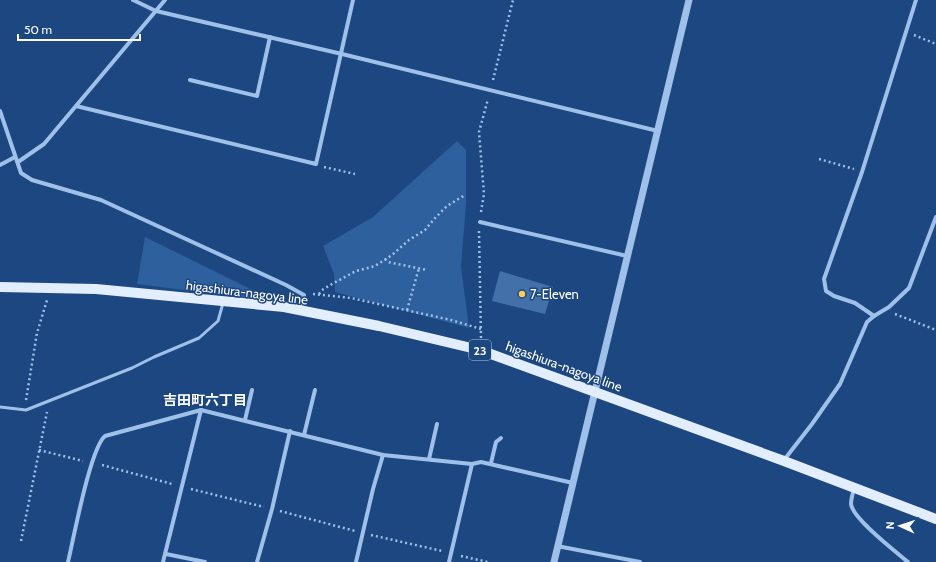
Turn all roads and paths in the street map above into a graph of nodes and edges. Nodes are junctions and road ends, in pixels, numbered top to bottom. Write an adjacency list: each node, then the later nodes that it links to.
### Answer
1 (133, 0): 7 (street)
2 (165, 0): 7 (street)
3 (353, 0): 11 (street)
4 (513, 0): 13 (path)
5 (689, 0): 16 (street)
6 (916, 0): 8 (street)
7 (156, 11): 9 (street); 14 (street)
8 (906, 32): 10 (path); 22 (street)
9 (270, 38): 11 (street); 12 (street)
10 (936, 44)
11 (342, 54): 13 (street); 20 (street)
12 (190, 80)
13 (491, 90): 16 (street); 26 (path)
14 (76, 106): 19 (street); 20 (street)
15 (0, 111): 17 (street)
16 (658, 131): 27 (street)
17 (15, 157): 19 (street); 21 (street)
18 (819, 159): 22 (path)
19 (18, 162): 34 (street)
20 (316, 164): 23 (path)
21 (0, 165)
22 (862, 172): 39 (street)
23 (355, 174)
24 (465, 195): 28 (path)
25 (936, 216): 36 (street)
26 (480, 222): 27 (street); 40 (path)
27 (627, 256): 45 (street)
28 (385, 259): 29 (path); 33 (path)
29 (419, 268): 30 (path); 38 (path)
30 (427, 270)
31 (0, 287): 32 (main road, higashiura-nagoya line / 23)
32 (50, 288): 35 (main road, higashiura-nagoya line / 23); 48 (path)
33 (319, 294): 34 (path); 38 (path)
34 (304, 295): 37 (street)
35 (223, 301): 37 (main road, higashiura-nagoya line / 23); 46 (lane)
36 (889, 308): 39 (street); 41 (path)
37 (301, 310): 42 (main road, higashiura-nagoya line / 23)
38 (407, 310): 40 (path)
39 (874, 316): 57 (street)
40 (481, 329): 42 (path)
41 (936, 330)
42 (480, 350): 45 (main road, higashiura-nagoya line / 23)
43 (252, 390): 50 (street)
44 (315, 390): 53 (street)
45 (595, 391): 57 (main road, higashiura-nagoya line / 23); 60 (street)
46 (49, 400): 48 (lane); 63 (path)
47 (0, 407): 48 (lane)
48 (26, 410)
49 (201, 410): 50 (street); 65 (street); 66 (street)
50 (245, 420): 52 (street)
51 (437, 424): 56 (street)
52 (290, 431): 53 (street); 69 (street)
53 (304, 435): 55 (street)
54 (501, 438): 58 (street)
55 (383, 455): 56 (street); 70 (street)
56 (429, 459): 59 (street)
57 (784, 461): 61 (main road, higashiura-nagoya line / 23)
58 (491, 463): 59 (street); 60 (street)
59 (472, 464): 71 (street)
60 (573, 483): 64 (street)
61 (854, 488): 62 (main road, higashiura-nagoya line / 23); 74 (street)
62 (936, 519)
63 (21, 541)
64 (557, 546): 72 (street); 73 (street)
65 (166, 554): 67 (street); 68 (street)
66 (68, 562)
67 (163, 562)
68 (205, 562)
69 (256, 562)
70 (356, 562)
71 (449, 562)
72 (554, 562)
73 (640, 562)
74 (908, 562)

